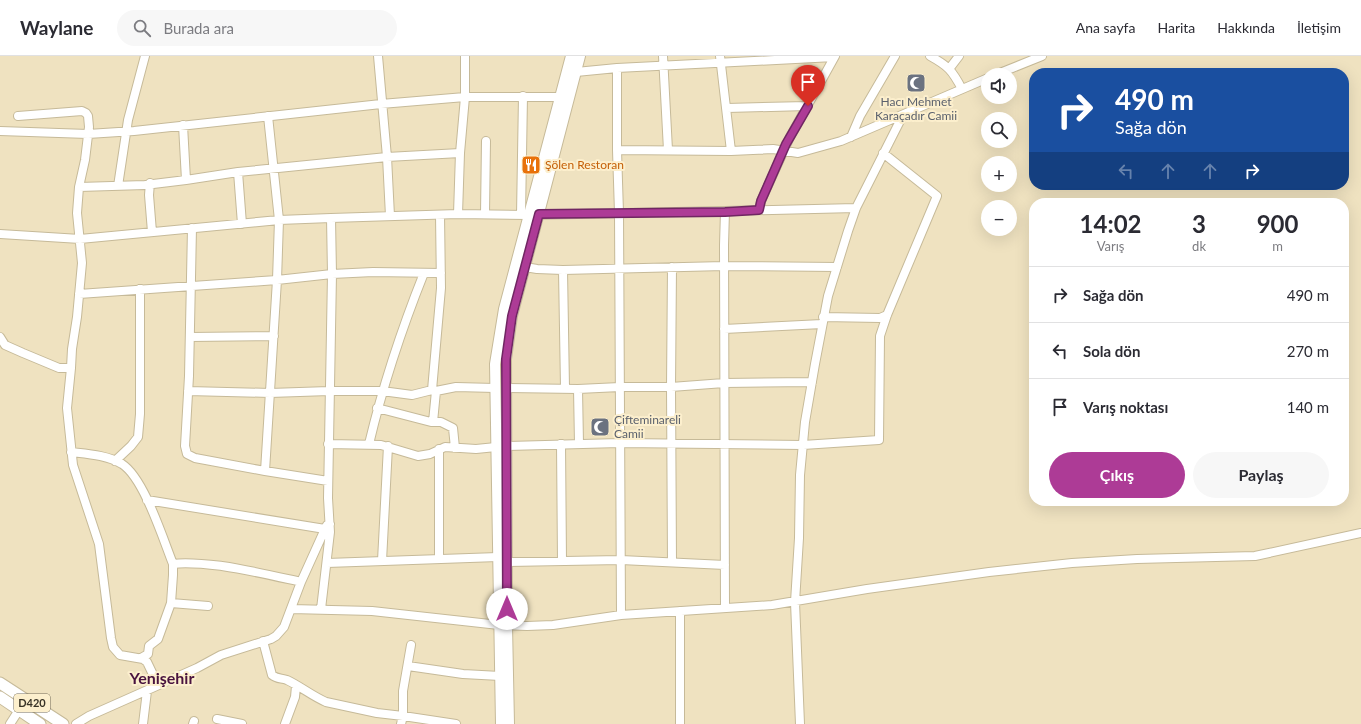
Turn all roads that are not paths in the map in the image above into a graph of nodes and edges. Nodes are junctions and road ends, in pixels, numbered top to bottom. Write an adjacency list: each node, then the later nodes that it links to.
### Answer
1 (145, 56): 34 (street)
2 (378, 56): 26 (street)
3 (465, 56): 24 (street)
4 (571, 56): 25 (main road)
5 (580, 56): 20 (main road)
6 (663, 56): 16 (street)
7 (835, 56): 12 (street); 27 (street)
8 (895, 56): 36 (street)
9 (930, 56): 19 (street)
10 (958, 56): 19 (street)
11 (1042, 56): 15 (street)
12 (823, 57): 13 (street)
13 (773, 58): 14 (street)
14 (721, 60): 16 (street); 28 (street)
15 (1024, 60): 18 (street)
16 (663, 66): 17 (street); 39 (street)
17 (617, 68): 20 (street); 38 (street)
18 (1009, 68)
19 (949, 69): 22 (street)
20 (576, 72): 58 (main road)
21 (981, 81): 22 (street)
22 (962, 89): 29 (street)
23 (523, 96): 24 (street); 25 (street); 58 (street)
24 (465, 97): 26 (street); 42 (street)
25 (560, 97): 58 (main road)
26 (381, 104): 31 (street); 44 (street)
27 (808, 106): 28 (street); 40 (street)
28 (727, 108): 41 (street)
29 (903, 115): 36 (street); 43 (street)
30 (18, 116): 35 (street)
31 (268, 116): 32 (street); 45 (street)
32 (183, 125): 34 (street); 47 (street)
33 (0, 131): 35 (street)
34 (126, 131): 35 (street); 49 (street)
35 (88, 134): 50 (street)
36 (851, 137): 40 (street)
37 (486, 140): 56 (street)
38 (617, 150): 39 (street); 54 (street)
39 (668, 150): 41 (street)
40 (784, 150): 41 (street); 52 (street)
41 (731, 151)
42 (460, 153): 44 (street); 55 (street)
43 (883, 153): 51 (street); 80 (street)
44 (387, 157): 45 (street); 59 (street)
45 (274, 169): 46 (street); 61 (street)
46 (238, 172): 47 (street); 62 (street)
47 (186, 180): 48 (street)
48 (150, 183): 49 (street); 64 (street)
49 (118, 186): 50 (street)
50 (79, 187): 66 (street)
51 (856, 208): 52 (street); 70 (street)
52 (759, 210): 53 (street)
53 (725, 212): 54 (street); 67 (street)
54 (619, 213): 58 (street); 71 (street)
55 (458, 214): 56 (street); 57 (street)
56 (485, 214): 58 (street)
57 (440, 215): 59 (street); 74 (street)
58 (529, 215): 68 (main road); 90 (main road)
59 (390, 216): 60 (street)
60 (331, 218): 61 (street); 75 (street)
61 (279, 220): 62 (street); 76 (street)
62 (242, 224): 63 (street)
63 (192, 228): 64 (street); 77 (street)
64 (152, 232): 66 (street)
65 (0, 234): 66 (street)
66 (80, 239): 79 (street)
67 (724, 266): 69 (street); 70 (street); 82 (street)
68 (525, 267): 72 (street); 91 (main road)
69 (672, 267): 71 (street); 93 (street)
70 (837, 267): 81 (street)
71 (619, 269): 72 (street); 89 (street)
72 (563, 270): 92 (street)
73 (424, 272): 74 (street); 75 (street); 98 (street)
74 (441, 273): 95 (street)
75 (332, 274): 76 (street); 97 (street)
76 (277, 280): 77 (street); 83 (street)
77 (190, 286): 78 (street); 85 (street)
78 (140, 290): 79 (street); 115 (street)
79 (79, 294): 86 (street)
80 (887, 315): 81 (street); 109 (street)
81 (823, 321): 82 (street); 87 (street)
82 (724, 329): 88 (street)
83 (274, 336): 85 (street); 99 (street)
84 (0, 337): 86 (street)
85 (190, 337): 96 (street)
86 (71, 368): 114 (street)
87 (812, 382): 88 (street); 109 (street)
88 (724, 383): 93 (street); 108 (street)
89 (620, 387): 93 (street); 94 (street); 102 (street)
90 (495, 388): 95 (street); 111 (main road)
91 (506, 388): 92 (street); 111 (main road)
92 (565, 388): 94 (street)
93 (671, 388): 107 (street)
94 (578, 389): 106 (street)
95 (434, 390): 98 (street); 101 (street)
96 (188, 391): 99 (street); 116 (street)
97 (329, 391): 98 (street); 99 (street); 103 (street)
98 (382, 391): 100 (street)
99 (270, 393): 116 (street)
100 (377, 408): 101 (street); 104 (street)
101 (433, 422): 112 (street)
102 (620, 443): 106 (street); 107 (street); 123 (street)
103 (328, 444): 104 (street); 117 (street)
104 (369, 444): 110 (street)
105 (561, 444): 106 (street); 111 (street); 125 (street)
106 (579, 444)
107 (671, 444): 108 (street); 126 (street)
108 (724, 444): 109 (street); 129 (street)
109 (803, 445): 132 (street)
110 (388, 446): 113 (street); 124 (street)
111 (501, 447): 112 (street); 122 (main road)
112 (455, 448): 113 (street)
113 (439, 449): 121 (street)
114 (71, 452): 115 (street); 142 (street)
115 (115, 461): 118 (street)
116 (265, 471): 117 (street)
117 (328, 481): 119 (street)
118 (147, 500): 119 (street); 128 (street)
119 (328, 526): 127 (street); 130 (street)
120 (1361, 534): 132 (street)
121 (439, 559): 122 (street); 124 (street)
122 (502, 560): 125 (street); 139 (main road)
123 (621, 560): 125 (street); 126 (street); 138 (street)
124 (382, 561): 127 (street)
125 (562, 561)
126 (672, 562): 129 (street)
127 (327, 563): 136 (street)
128 (173, 564): 130 (street); 131 (street)
129 (725, 565): 134 (street)
130 (301, 582): 135 (street)
131 (171, 602): 133 (street); 142 (street)
132 (795, 602): 134 (street); 165 (street)
133 (208, 606)
134 (725, 608): 137 (street)
135 (291, 609): 136 (street); 140 (street)
136 (321, 609): 139 (street)
137 (680, 611): 138 (street); 164 (street)
138 (621, 615): 139 (street)
139 (503, 625): 144 (main road); 163 (main road)
140 (264, 641): 146 (street); 147 (street)
141 (411, 645): 143 (street)
142 (141, 658): 146 (street)
143 (408, 666): 144 (street); 152 (street)
144 (500, 676): 162 (main road)
145 (0, 683): 156 (highway, D420)
146 (158, 685): 148 (street)
147 (296, 686): 152 (street); 160 (street)
148 (147, 691): 157 (street); 158 (street)
149 (0, 697): 150 (highway, D420)
150 (18, 710): 154 (street); 155 (highway, D420)
151 (217, 719): 153 (street)
152 (402, 720): 161 (street)
153 (228, 723): 159 (street)
154 (10, 724)
155 (40, 724)
156 (63, 724)
157 (76, 724)
158 (143, 724)
159 (242, 724)
160 (285, 724)
161 (456, 724)
162 (501, 724)
163 (509, 724)
164 (680, 724)
165 (800, 724)

